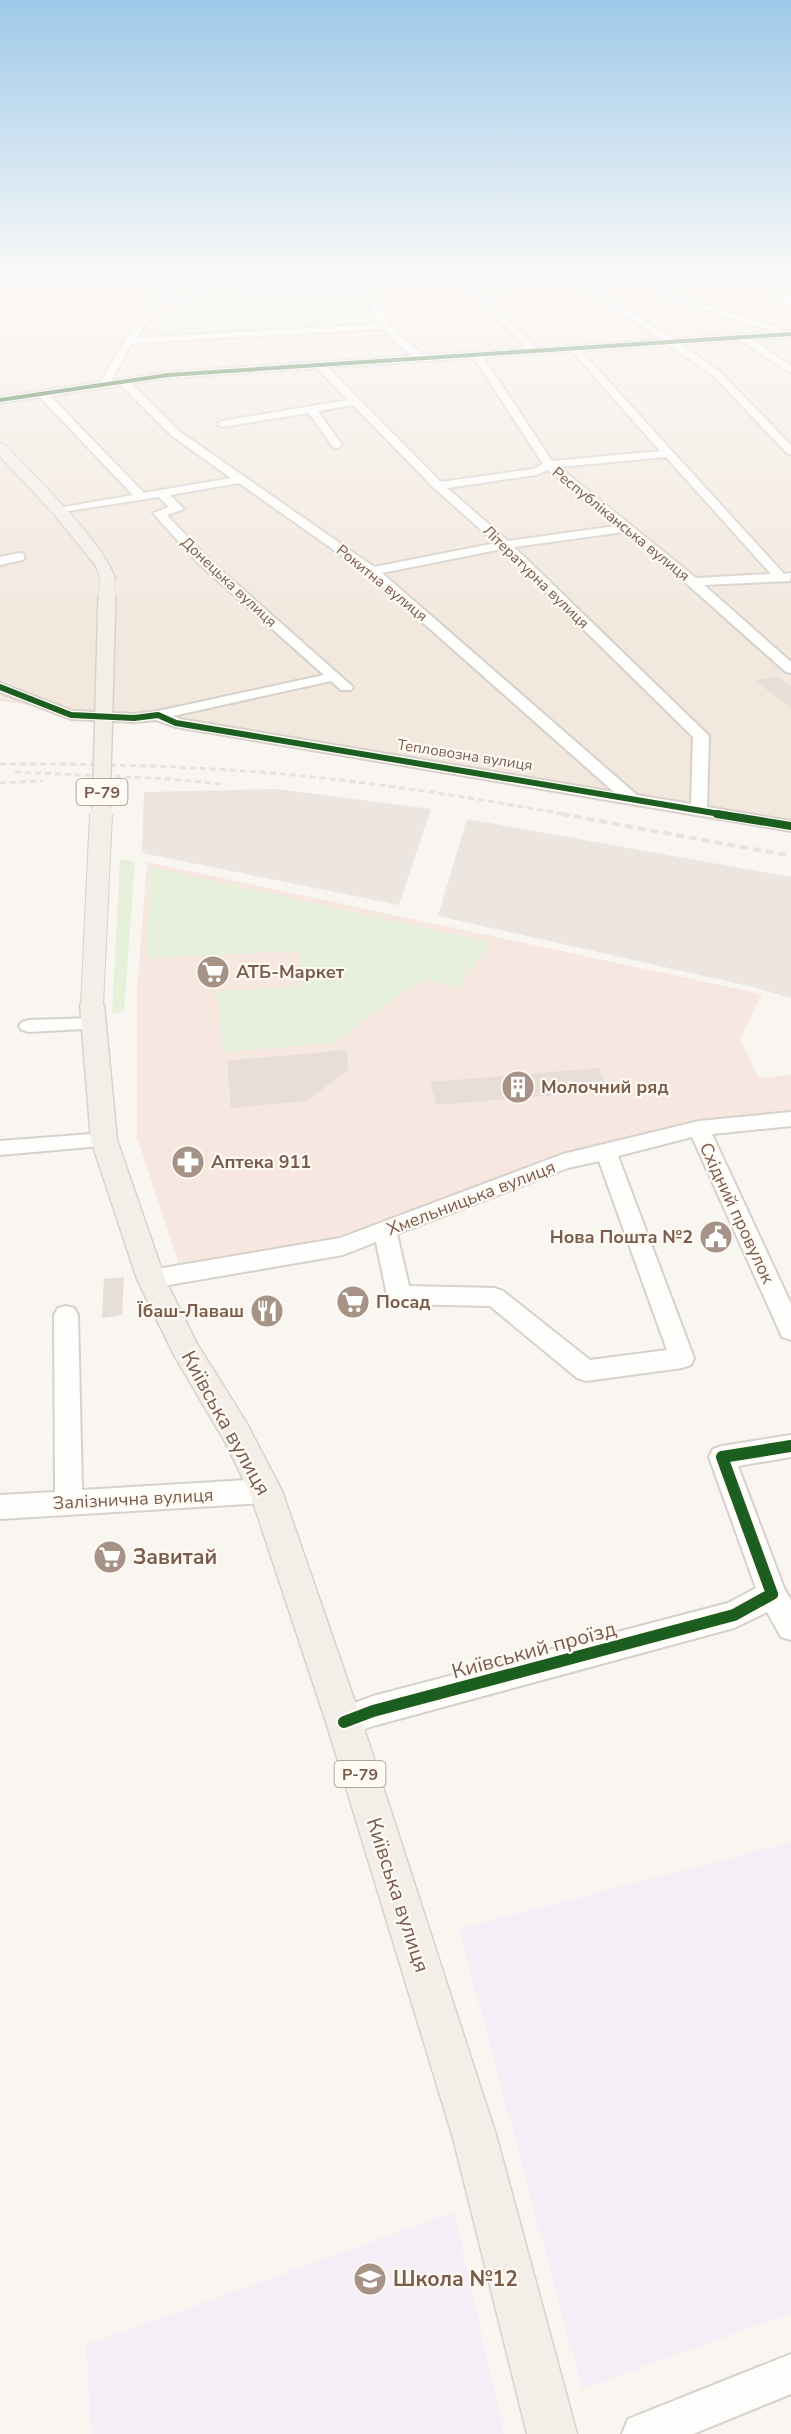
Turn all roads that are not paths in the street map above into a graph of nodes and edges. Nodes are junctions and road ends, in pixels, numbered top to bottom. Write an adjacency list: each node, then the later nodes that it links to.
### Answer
1 (32, 396): 8 (street)
2 (45, 396): 20 (street)
3 (138, 396): 17 (street, Рокитна вулиця)
4 (350, 396): 9 (street, Літературна вулиця)
5 (504, 396): 16 (street, Республіканська вулиця)
6 (617, 396): 15 (street)
7 (738, 396): 14 (street)
8 (0, 400)
9 (356, 402): 10 (street); 18 (street, Літературна вулиця)
10 (311, 408): 11 (street); 12 (street)
11 (222, 424)
12 (337, 445)
13 (0, 448): 21 (main road, Р-79)
14 (791, 451)
15 (669, 453): 16 (street); 27 (street)
16 (549, 465): 18 (street); 22 (street, Республіканська вулиця)
17 (243, 479): 19 (street); 26 (street, Рокитна вулиця)
18 (438, 486): 23 (street, Літературна вулиця)
19 (162, 494): 20 (street); 30 (street, Донецька вулиця)
20 (142, 497): 21 (street)
21 (58, 511): 37 (main road, Р-79, bridge)
22 (626, 528): 23 (street); 28 (street, Республіканська вулиця)
23 (505, 545): 26 (street); 35 (street, Літературна вулиця)
24 (19, 557): 25 (street)
25 (0, 561)
26 (372, 571): 34 (street, Рокитна вулиця)
27 (785, 577): 28 (street)
28 (693, 582): 29 (street, Республіканська вулиця)
29 (791, 669)
30 (332, 677): 32 (street, Донецька вулиця); 33 (street)
31 (0, 687): 33 (street, Тепловозна вулиця)
32 (346, 687)
33 (158, 715): 34 (street, Тепловозна вулиця)
34 (631, 798): 35 (street, Тепловозна вулиця)
35 (699, 811): 36 (street, Тепловозна вулиця)
36 (791, 826)
37 (93, 1015): 38 (street); 41 (main road, Р-79)
38 (28, 1026)
39 (791, 1119): 40 (street, Хмельницька вулиця)
40 (699, 1128): 43 (street, Хмельницька вулиця); 47 (street, Східний провулок)
41 (104, 1140): 42 (street); 45 (main road, Київська вулиця / Р-79)
42 (0, 1148)
43 (606, 1152): 44 (street, Хмельницька вулиця); 44 (street)
44 (386, 1230): 45 (street, Хмельницька вулиця)
45 (151, 1279): 49 (main road, Київська вулиця / Р-79)
46 (66, 1315): 50 (street)
47 (791, 1330)
48 (791, 1446): 52 (street)
49 (266, 1491): 50 (street, Залізнична вулиця); 54 (main road, Київська вулиця / Р-79)
50 (69, 1503): 51 (street, Залізнична вулиця)
51 (0, 1507)
52 (772, 1594): 53 (street); 54 (street, Київський проїзд)
53 (791, 1627)
54 (344, 1722): 56 (main road, Київська вулиця / Р-79)
55 (791, 2374): 57 (street)
56 (552, 2434)
57 (643, 2434)

